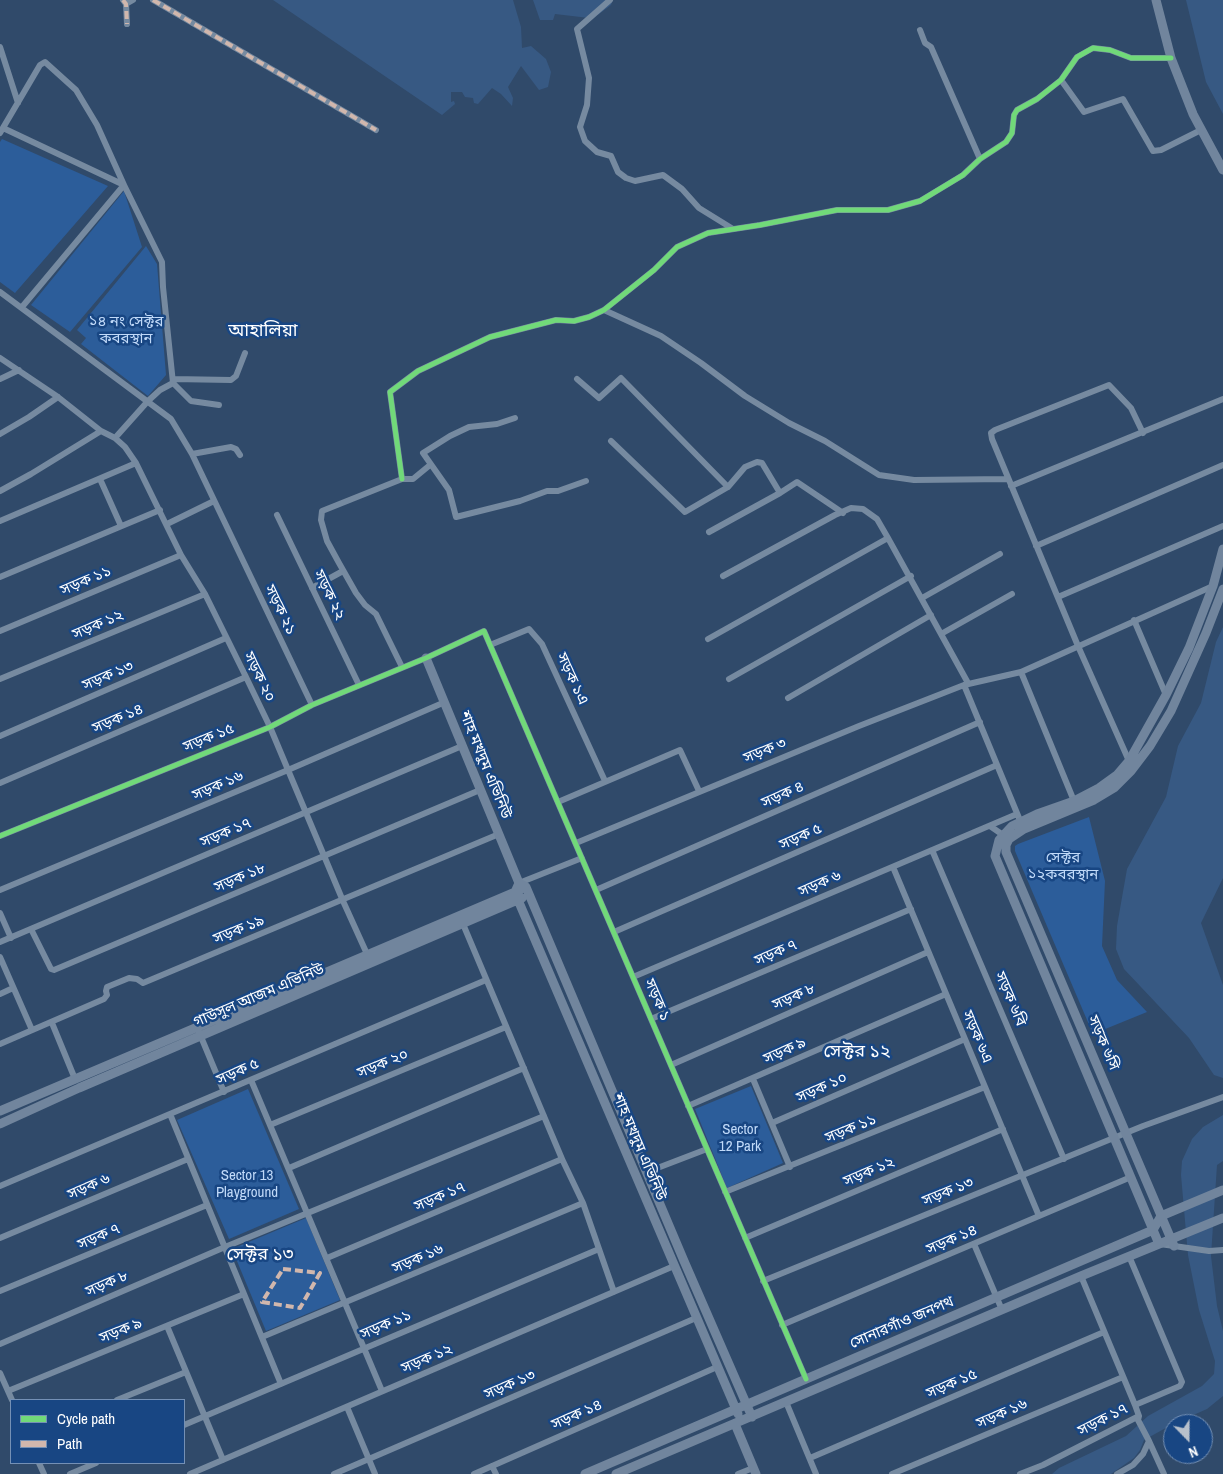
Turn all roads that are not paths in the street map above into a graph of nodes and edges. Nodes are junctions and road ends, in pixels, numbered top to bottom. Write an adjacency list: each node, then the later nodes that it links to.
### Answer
1 (132, 0): 5 (street)
2 (153, 0): 12 (street)
3 (610, 0): 18 (street)
4 (1156, 0): 9 (street)
5 (124, 2): 6 (street)
6 (127, 24)
7 (920, 30): 15 (street)
8 (0, 47): 11 (street)
9 (1171, 58): 10 (street); 13 (street)
10 (1061, 80): 13 (street); 15 (street)
11 (18, 103): 14 (street); 17 (street)
12 (376, 130)
13 (1200, 130): 16 (street)
14 (2, 131): 17 (street)
15 (980, 159): 18 (street)
16 (1223, 170)
17 (124, 185): 20 (street); 27 (street)
18 (733, 228): 21 (street)
19 (0, 292): 20 (street, সড়ক ২১)
20 (22, 307): 30 (street, সড়ক ২১)
21 (604, 310): 44 (street); 45 (street)
22 (245, 353): 27 (street)
23 (0, 358): 24 (street, সড়ক ২০)
24 (20, 370): 25 (street); 28 (street, সড়ক ২০)
25 (0, 379)
26 (577, 379): 48 (street)
27 (173, 381): 30 (street); 31 (street)
28 (58, 397): 33 (street, সড়ক ২০); 35 (street)
29 (1223, 399): 34 (street)
30 (148, 401): 36 (street); 38 (street, সড়ক ২১)
31 (219, 404)
32 (515, 418): 42 (street)
33 (101, 431): 36 (street, সড়ক ২০); 49 (street)
34 (1144, 433): 45 (street); 47 (street)
35 (0, 434)
36 (114, 438): 40 (street, সড়ক ২০)
37 (610, 441): 48 (street)
38 (192, 454): 39 (street); 51 (street, সড়ক ২১)
39 (240, 454)
40 (136, 463): 43 (street); 52 (street, সড়ক ২০)
41 (1223, 465): 61 (street)
42 (430, 466): 44 (street); 46 (street)
43 (100, 479): 55 (street); 57 (street)
44 (402, 479): 65 (street)
45 (1008, 479): 47 (street)
46 (586, 481)
47 (1011, 486): 61 (street)
48 (728, 487): 50 (street)
49 (0, 491)
50 (780, 493): 53 (street); 59 (street)
51 (214, 501): 56 (street); 96 (street, সড়ক ২১)
52 (160, 510): 56 (street, সড়ক ২০); 57 (street)
53 (843, 513): 60 (street); 66 (street)
54 (277, 515): 70 (street, সড়ক ২২)
55 (0, 521)
56 (167, 524): 64 (street, সড়ক ২০)
57 (121, 526): 68 (street)
58 (1223, 526): 74 (street)
59 (709, 532)
60 (888, 538): 67 (street); 82 (street)
61 (1036, 546): 74 (street)
62 (1223, 549): 69 (street)
63 (1000, 554): 75 (street)
64 (181, 555): 72 (street, সড়ক ২০); 78 (street, সড়ক ১১)
65 (343, 571): 70 (street); 86 (street)
66 (723, 576)
67 (910, 576): 75 (street); 90 (street)
68 (0, 577)
69 (1213, 586): 77 (street, সড়ক ৩); 93 (street)
70 (312, 588): 92 (street, সড়ক ২২)
71 (1223, 590): 116 (street)
72 (205, 594): 81 (street, সড়ক ২০); 89 (street, সড়ক ১২)
73 (1012, 594): 80 (street)
74 (1058, 597): 84 (street)
75 (922, 598): 76 (street)
76 (931, 615): 80 (street); 94 (street)
77 (1134, 620): 84 (street, সড়ক ৩); 93 (street)
78 (0, 631)
79 (484, 631): 83 (street, সড়ক ১); 85 (street, সড়ক ১৫)
80 (941, 634): 91 (street)
81 (226, 638): 88 (street, সড়ক ২০); 99 (street, সড়ক ১৩)
82 (708, 638)
83 (490, 645): 104 (street, সড়ক ১এ); 109 (street, সড়ক ১)
84 (1078, 646): 87 (street, সড়ক ৩); 101 (street)
85 (426, 658): 86 (street, সড়ক ১৫); 95 (street, শাহ মখদুম এভিনিউ)
86 (402, 667): 92 (street, সড়ক ১৫)
87 (1021, 672): 91 (street, সড়ক ৩); 108 (street)
88 (246, 677): 98 (street, সড়ক ২০); 105 (street, সড়ক ১৪)
89 (0, 679)
90 (729, 679)
91 (966, 684): 97 (street); 107 (street, সড়ক ৩)
92 (359, 685): 96 (street, সড়ক ১৫)
93 (1166, 695): 101 (street)
94 (788, 698)
95 (445, 702): 100 (street, শাহ মখদুম এভিনিউ); 103 (street, সড়ক ১৬)
96 (312, 705): 98 (street, সড়ক ১৫)
97 (980, 722): 102 (street); 122 (street, সড়ক ৪)
98 (270, 727): 103 (street, সড়ক ২০); 114 (street, সড়ক ১৫)
99 (0, 736)
100 (462, 746): 106 (street, শাহ মখদুম এভিনিউ); 110 (street, সড়ক ১৭)
101 (1129, 761): 108 (street)
102 (997, 765): 111 (street); 129 (street, সড়ক ৫)
103 (288, 770): 110 (street, সড়ক ২০); 121 (street, সড়ক ১৬)
104 (606, 782): 107 (street); 109 (street)
105 (0, 783)
106 (480, 790): 113 (street, শাহ মখদুম এভিনিউ); 118 (street, সড়ক ১৮)
107 (699, 791): 115 (street, সড়ক ৩)
108 (1074, 801): 111 (street)
109 (558, 802): 115 (street, সড়ক ১)
110 (306, 813): 118 (street, সড়ক ২০); 128 (street, সড়ক ১৭)
111 (1019, 818): 112 (street, সড়ক ৬); 116 (street)
112 (990, 826): 116 (street); 117 (street, সড়ক ৬)
113 (499, 834): 123 (street, শাহ মখদুম এভিনিউ); 124 (street, সড়ক ১৯)
114 (0, 836)
115 (576, 843): 119 (street, সড়ক ১)
116 (1003, 844): 131 (street, সড়ক ৬সি); 133 (street, সড়ক ৬সি)
117 (932, 850): 120 (street, সড়ক ৬); 173 (street, সড়ক ৬বি)
118 (324, 856): 124 (street, সড়ক ২০); 128 (street, সড়ক ১৮)
119 (582, 858): 122 (street, সড়ক ১); 123 (street)
120 (893, 866): 125 (street, সড়ক ৬এ); 137 (street, সড়ক ৬)
121 (0, 890)
122 (596, 890): 129 (street, সড়ক ১)
123 (522, 892): 127 (street, গাউসুল আজম এভিনিউ); 135 (street, গাউসুল আজম এভিনিউ); 142 (street, শাহ মখদুম এভিনিউ); 144 (street, শাহ মখদুম এভিনিউ)
124 (343, 900): 135 (street, সড়ক ২০); 145 (street, সড়ক ১৯)
125 (911, 909): 134 (street, সড়ক ৬এ); 143 (street, সড়ক ৭)
126 (0, 913): 130 (street)
127 (463, 924): 138 (street); 149 (street, গাউসুল আজম এভিনিউ)
128 (32, 929): 130 (street, সড়ক ১৭)
129 (614, 932): 137 (street, সড়ক ১)
130 (11, 938): 132 (street, সড়ক ১৭)
131 (1044, 940): 133 (street); 168 (street, সড়ক ৬সি)
132 (0, 942)
133 (1032, 945): 169 (street, সড়ক ৬সি)
134 (928, 952): 141 (street, সড়ক ৬এ); 152 (street, সড়ক ৮)
135 (367, 954): 146 (street, গাউসুল আজম এভিনিউ)
136 (0, 957): 139 (street)
137 (633, 977): 143 (street, সড়ক ১)
138 (486, 980): 147 (street); 156 (street, সড়ক ৫)
139 (13, 988): 140 (street); 148 (street)
140 (0, 994)
141 (946, 994): 150 (street, সড়ক ৬এ); 155 (street, সড়ক ৯)
142 (580, 1015): 144 (street); 176 (street, শাহ মখদুম এভিনিউ)
143 (651, 1019): 152 (street, সড়ক ১)
144 (569, 1020): 181 (street, শাহ মখদুম এভিনিউ)
145 (52, 1023): 148 (street, সড়ক ১৯); 154 (street)
146 (196, 1027): 149 (street); 154 (street, গাউসুল আজম এভিনিউ)
147 (506, 1027): 153 (street); 166 (street, সড়ক ২০)
148 (32, 1030): 151 (street, সড়ক ১৯)
149 (201, 1036): 158 (street); 165 (street, গাউসুল আজম এভিনিউ)
150 (965, 1039): 157 (street, সড়ক ৬এ); 164 (street, সড়ক ১০)
151 (0, 1044)
152 (670, 1064): 160 (street, সড়ক ১)
153 (524, 1068): 163 (street); 175 (street)
154 (75, 1079): 161 (street, গাউসুল আজম এভিনিউ)
155 (753, 1079): 160 (street, সড়ক ৯); 164 (street)
156 (252, 1080): 158 (street, সড়ক ৫); 166 (street)
157 (985, 1087): 167 (street, সড়ক ৬এ); 174 (street, সড়ক ১১)
158 (224, 1092): 162 (street, সড়ক ৫)
159 (1223, 1097): 168 (street, সড়ক ১৩)
160 (688, 1106): 170 (street, সড়ক ১)
161 (0, 1111)
162 (170, 1114): 171 (street); 180 (street, সড়ক ৫)
163 (544, 1116): 172 (street); 186 (street)
164 (772, 1123): 174 (street)
165 (0, 1124)
166 (270, 1125): 175 (street)
167 (1003, 1129): 177 (street, সড়ক ৬এ); 192 (street, সড়ক ১২)
168 (1126, 1133): 169 (street, সড়ক ১৩); 188 (street, সড়ক ৬সি)
169 (1114, 1138): 173 (street, সড়ক ১৩); 178 (street, সড়ক ৬সি)
170 (707, 1149): 176 (street); 183 (street, সড়ক ১)
171 (188, 1159): 185 (street); 191 (street, সড়ক ৬)
172 (562, 1159): 184 (street); 200 (street, সড়ক ১৭)
173 (1064, 1159): 177 (street, সড়ক ১৩)
174 (790, 1167): 183 (street, সড়ক ১১)
175 (289, 1168): 186 (street)
176 (647, 1172): 179 (street, শাহ মখদুম এভিনিউ)
177 (1022, 1176): 187 (street, সড়ক ৬এ); 203 (street, সড়ক ১৩)
178 (1131, 1177): 187 (street, সড়ক ১৪); 190 (street, সড়ক ৬সি)
179 (652, 1182): 181 (street); 204 (street, শাহ মখদুম এভিনিউ)
180 (0, 1186)
181 (641, 1187): 201 (street, শাহ মখদুম এভিনিউ)
182 (1223, 1190): 188 (street)
183 (725, 1192): 192 (street, সড়ক ১)
184 (583, 1203): 197 (street); 210 (street, সড়ক ১৬)
185 (207, 1205): 196 (street); 205 (street, সড়ক ৭)
186 (308, 1212): 196 (street); 200 (street)
187 (1039, 1216): 194 (street, সড়ক ১৪)
188 (1161, 1216): 190 (street); 193 (street, সড়ক ৬সি)
189 (1223, 1218): 193 (street, সোনারগাঁও জনপথ)
190 (1153, 1230): 195 (street, সড়ক ৬সি); 209 (street, সোনারগাঁও জনপথ)
191 (0, 1238)
192 (745, 1238): 203 (street, সড়ক ১)
193 (1173, 1243): 195 (street, সোনারগাঁও জনপথ); 198 (street)
194 (974, 1244): 209 (street); 213 (street, সড়ক ১৪)
195 (1159, 1244): 199 (street, সোনারগাঁও জনপথ)
196 (225, 1247): 207 (street); 217 (street, সড়ক ৮)
197 (599, 1249): 206 (street); 218 (street, সড়ক ১১)
198 (1223, 1250)
199 (1129, 1256): 202 (street, সোনারগাঁও জনপথ); 231 (street, সড়ক ১৭)
200 (327, 1258): 210 (street)
201 (674, 1266): 206 (street, সড়ক ১২); 208 (street, শাহ মখদুম এভিনিউ)
202 (1081, 1276): 211 (street, সোনারগাঁও জনপথ); 215 (street)
203 (763, 1281): 213 (street, সড়ক ১)
204 (697, 1291): 208 (street); 230 (street, শাহ মখদুম এভিনিউ)
205 (0, 1292)
206 (614, 1292): 226 (street, সড়ক ১২)
207 (244, 1294): 214 (street, সড়ক ৯); 216 (street)
208 (687, 1296): 212 (street, শাহ মখদুম এভিনিউ)
209 (996, 1297): 211 (street); 223 (street, সোনারগাঁও জনপথ)
210 (346, 1302): 216 (street, সড়ক ১৬); 218 (street)
211 (1002, 1310): 229 (street, সোনারগাঁও জনপথ)
212 (696, 1318): 219 (street, শাহ মখদুম এভিনিউ); 242 (street, সড়ক ১৩)
213 (782, 1325): 223 (street, সড়ক ১)
214 (167, 1326): 220 (street); 225 (street, সড়ক ৯)
215 (1104, 1332): 222 (street); 241 (street, সড়ক ১৫)
216 (262, 1337): 224 (street)
217 (0, 1344)
218 (365, 1348): 224 (street, সড়ক ১১); 226 (street)
219 (718, 1367): 233 (street, শাহ মখদুম এভিনিউ); 247 (street, সড়ক ১৪)
220 (186, 1372): 228 (street); 234 (street)
221 (0, 1373): 225 (street)
222 (1123, 1377): 231 (street); 259 (street, সড়ক ১৬)
223 (806, 1380): 230 (street, সোনারগাঁও জনপথ)
224 (282, 1384): 234 (street, সড়ক ১১)
225 (8, 1391): 227 (street)
226 (382, 1391): 232 (street, সড়ক ১২)
227 (12, 1399)
228 (119, 1399)
229 (786, 1402): 235 (street, সোনারগাঁও জনপথ); 241 (street)
230 (747, 1405): 233 (street, সোনারগাঁও জনপথ); 235 (street, শাহ মখদুম এভিনিউ)
231 (1135, 1405): 236 (street, সড়ক ১৭)
232 (347, 1407): 242 (street); 243 (street, সড়ক ১২)
233 (736, 1409): 237 (street, শাহ মখদুম এভিনিউ); 240 (street, সোনারগাঁও জনপথ)
234 (205, 1416): 238 (street, সড়ক ১১); 243 (street)
235 (752, 1416): 237 (street, সোনারগাঁও জনপথ)
236 (1139, 1418): 239 (street); 246 (street, সড়ক ১৭)
237 (738, 1423): 244 (street, সোনারগাঁও জনপথ); 248 (street, শাহ মখদুম এভিনিউ)
238 (185, 1425)
239 (1149, 1440): 262 (street); 263 (street)
240 (642, 1449): 244 (street); 255 (street, সোনারগাঁও জনপথ)
241 (810, 1458): 258 (street)
242 (369, 1459): 251 (street, সড়ক ১৩); 252 (street)
243 (223, 1460): 250 (street, সড়ক ১২)
244 (648, 1461): 256 (street, সোনারগাঁও জনপথ)
245 (94, 1464): 249 (street)
246 (1043, 1464): 260 (street, সড়ক ১৭); 261 (street)
247 (492, 1466): 253 (street, সড়ক ১৪); 254 (street)
248 (754, 1471): 257 (street)
249 (70, 1474)
250 (190, 1474)
251 (334, 1474)
252 (375, 1474)
253 (474, 1474)
254 (496, 1474)
255 (585, 1474)
256 (616, 1474)
257 (738, 1474)
258 (816, 1474)
259 (892, 1474)
260 (1020, 1474)
261 (1037, 1474)
262 (1117, 1474)
263 (1164, 1474)

